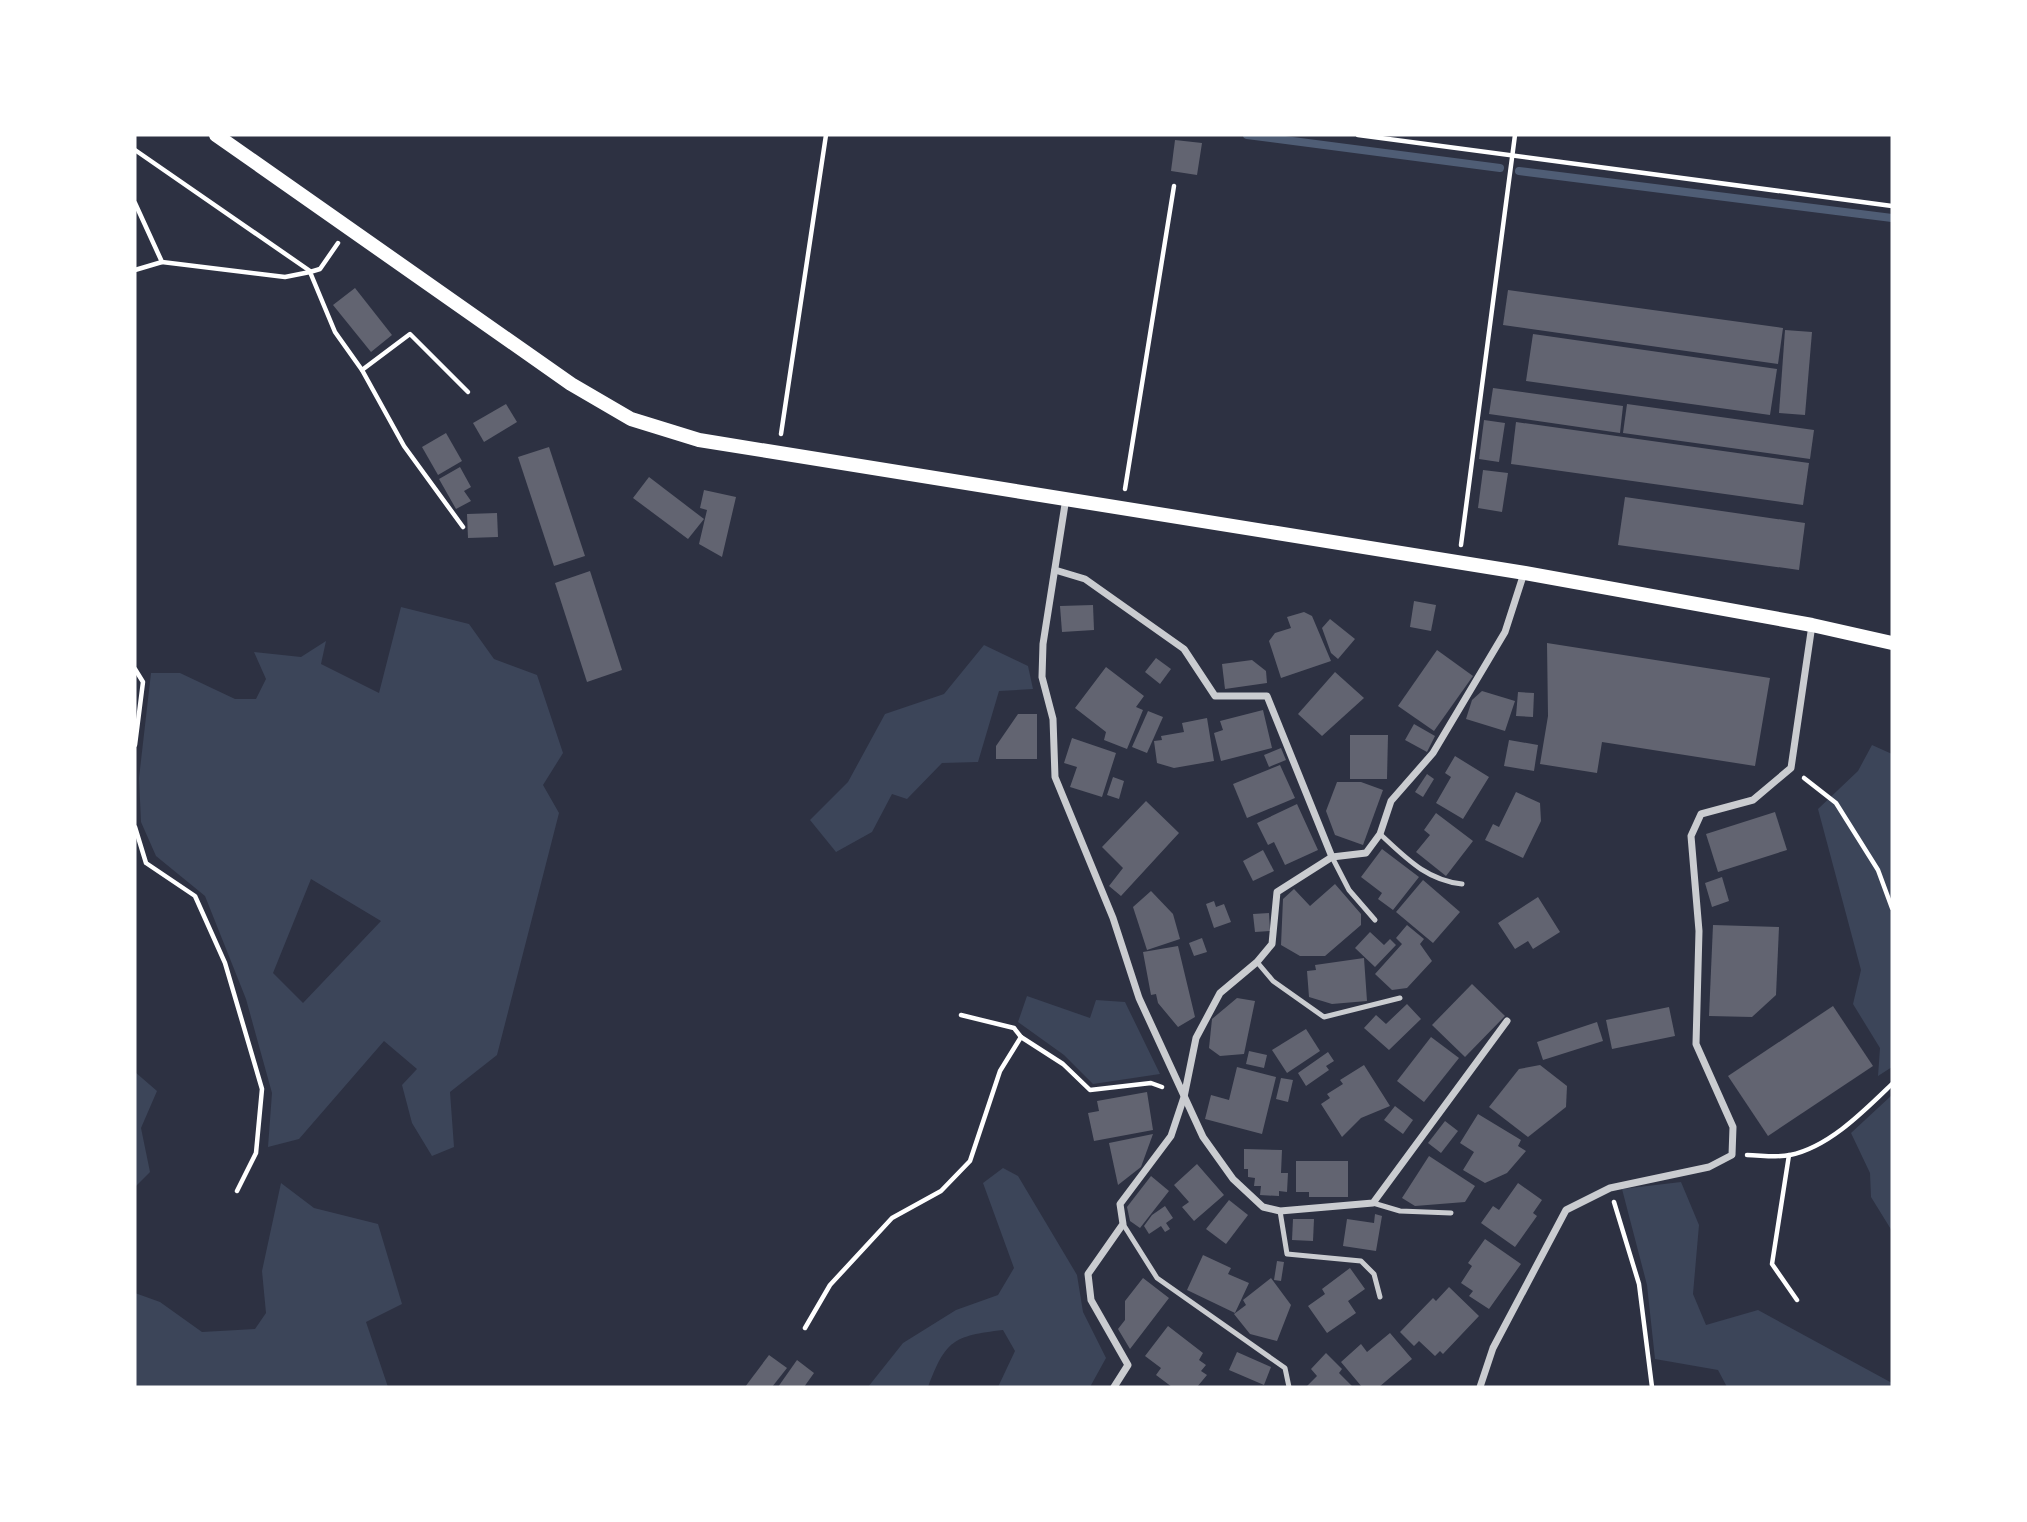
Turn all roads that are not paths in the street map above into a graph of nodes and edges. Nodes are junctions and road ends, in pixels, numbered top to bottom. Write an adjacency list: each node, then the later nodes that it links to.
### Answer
1 (216, 135): 2 (main road)
2 (1066, 497): 3 (street); 4 (main road)
3 (1055, 570): 8 (street); 14 (street)
4 (1525, 573): 5 (main road); 7 (street)
5 (1812, 625): 6 (main road); 22 (street)
6 (1892, 643)
7 (1380, 834): 8 (street); 9 (lane)
8 (1332, 857): 10 (lane); 11 (street)
9 (1462, 884)
10 (1375, 920)
11 (1257, 962): 12 (lane); 14 (street)
12 (1400, 998)
13 (1507, 1021): 15 (street)
14 (1184, 1097): 16 (street); 18 (street)
15 (1373, 1203): 16 (street); 17 (lane)
16 (1280, 1211): 19 (lane)
17 (1451, 1213)
18 (1123, 1224): 20 (street); 21 (lane)
19 (1380, 1297)
20 (1114, 1387)
21 (1289, 1387)
22 (1480, 1387)

